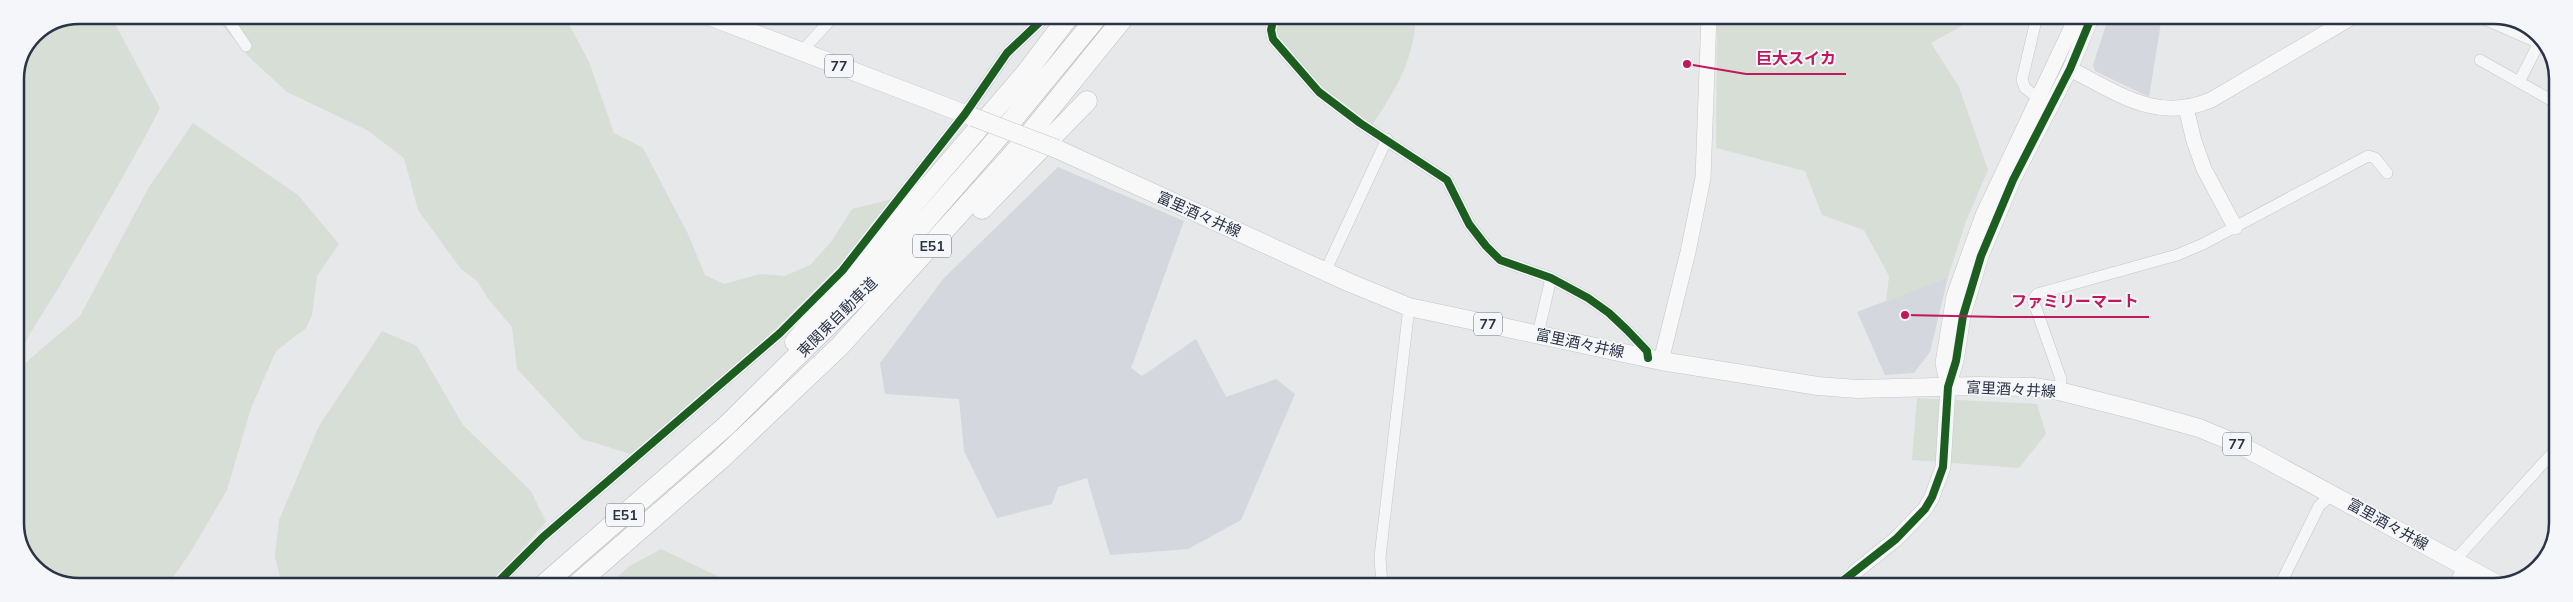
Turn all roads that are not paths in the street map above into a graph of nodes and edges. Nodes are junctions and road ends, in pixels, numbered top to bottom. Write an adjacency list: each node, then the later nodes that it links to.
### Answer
1 (231, 24): 16 (street)
2 (730, 24): 18 (main road, 富里酒々井線 / 77)
3 (827, 24): 18 (street)
4 (1038, 24): 26 (street)
5 (1063, 24): 38 (highway)
6 (1091, 24): 38 (highway, 東関東自動車道 / E51)
7 (1119, 24): 32 (highway, 東関東自動車道 / E51)
8 (1272, 24): 27 (street)
9 (1709, 24): 35 (street)
10 (2035, 24): 22 (street)
11 (2073, 24): 22 (street)
12 (2089, 24): 20 (street)
13 (2340, 24): 25 (street)
14 (2499, 24): 15 (street)
15 (2526, 34)
16 (246, 46)
17 (2538, 46): 21 (street)
18 (802, 51): 26 (main road, 富里酒々井線 / 77)
19 (2480, 60): 21 (street)
20 (2070, 68): 25 (street); 36 (street)
21 (2520, 82): 23 (street)
22 (2038, 98): 36 (street)
23 (2549, 99)
24 (1087, 101): 32 (highway)
25 (2186, 108): 29 (street)
26 (969, 116): 30 (main road, 富里酒々井線 / 77, bridge); 43 (street)
27 (1387, 139): 30 (street); 31 (street)
28 (2387, 173): 29 (street)
29 (2235, 227): 37 (street)
30 (1325, 272): 33 (main road, 富里酒々井線 / 77)
31 (1551, 278): 34 (street); 35 (street)
32 (888, 295): 45 (highway, 東関東自動車道 / E51)
33 (1410, 307): 34 (main road, 富里酒々井線 / 77); 46 (street)
34 (1538, 334): 35 (main road, 富里酒々井線 / 77)
35 (1654, 359): 36 (main road, 富里酒々井線 / 77)
36 (1948, 386): 37 (main road, 富里酒々井線 / 77); 42 (street)
37 (2059, 391): 40 (main road, 富里酒々井線 / 77)
38 (726, 426): 44 (highway, 東関東自動車道 / E51)
39 (2549, 457): 41 (street)
40 (2332, 494): 41 (main road, 富里酒々井線 / 77); 48 (street)
41 (2459, 563): 49 (street); 50 (main road, 富里酒々井線 / 77)
42 (1855, 572): 47 (street)
43 (502, 578)
44 (551, 578)
45 (584, 578)
46 (1381, 578)
47 (1847, 578)
48 (2283, 578)
49 (2455, 578)
50 (2486, 578)

